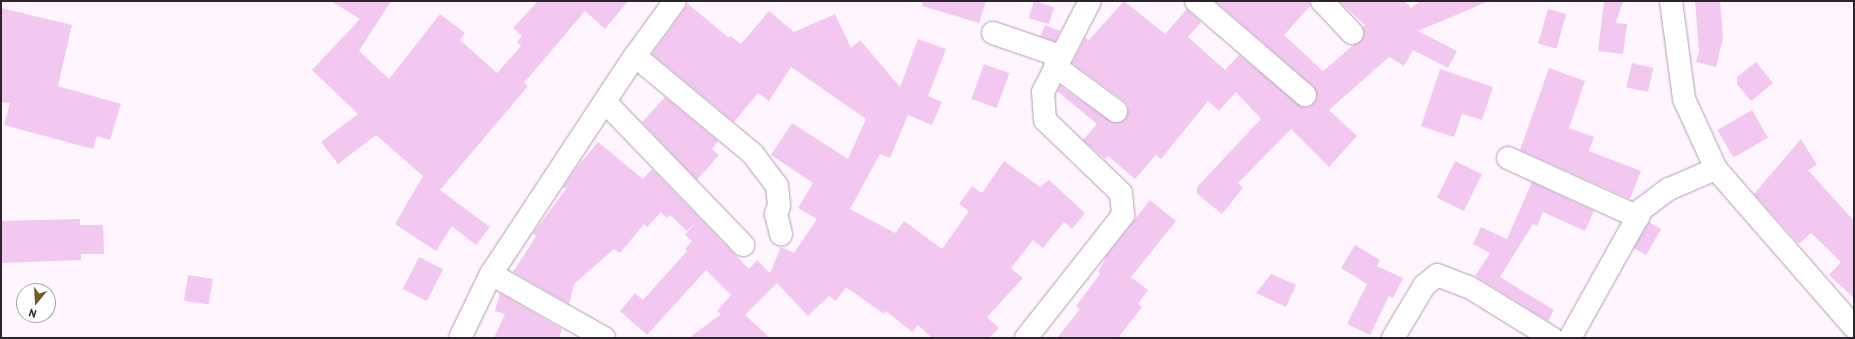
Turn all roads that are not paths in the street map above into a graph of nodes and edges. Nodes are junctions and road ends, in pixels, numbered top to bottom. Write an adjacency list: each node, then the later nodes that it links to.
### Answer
1 (675, 1): 8 (street)
2 (1090, 1): 9 (street)
3 (1196, 1): 10 (street)
4 (1322, 1): 7 (street)
5 (1671, 1): 14 (street)
6 (993, 33): 9 (street)
7 (1352, 33)
8 (635, 56): 11 (street); 16 (street)
9 (1058, 61): 12 (street); 22 (street)
10 (1305, 95)
11 (604, 102): 17 (street); 18 (street)
12 (1116, 111)
13 (1508, 158): 15 (street)
14 (1716, 169): 15 (street); 19 (street)
15 (1638, 217): 25 (street)
16 (781, 234)
17 (743, 245)
18 (491, 274): 20 (street); 21 (street)
19 (1854, 327)
20 (460, 338)
21 (604, 338)
22 (1026, 338)
23 (1393, 338): 24 (street)
24 (1552, 338)
25 (1570, 338)

